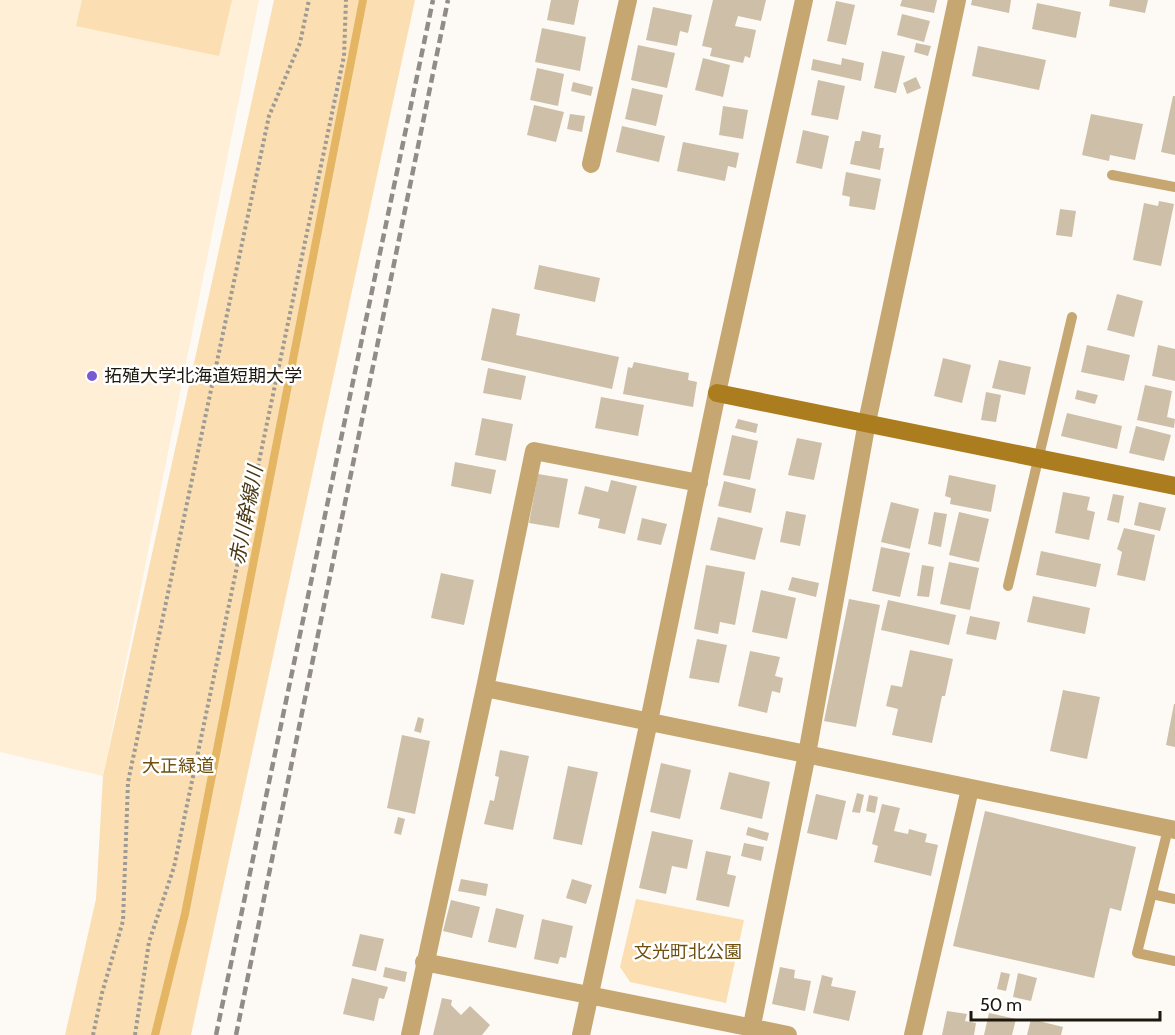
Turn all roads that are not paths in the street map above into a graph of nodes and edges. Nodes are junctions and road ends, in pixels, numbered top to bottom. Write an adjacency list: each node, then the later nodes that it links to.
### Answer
1 (628, 0): 4 (street)
2 (804, 0): 8 (street)
3 (957, 0): 9 (street)
4 (591, 164)
5 (1112, 175): 6 (lane)
6 (1175, 187)
7 (1072, 317): 10 (lane)
8 (717, 393): 9 (street); 11 (street)
9 (867, 422): 10 (street); 16 (street)
10 (1039, 458): 12 (street); 13 (lane)
11 (699, 483): 14 (street); 15 (street)
12 (1175, 486)
13 (1008, 586)
14 (484, 688): 15 (street); 22 (street)
15 (650, 721): 16 (street); 23 (street)
16 (807, 754): 17 (street); 24 (street)
17 (970, 789): 18 (street); 28 (street)
18 (1171, 829): 19 (lane)
19 (1152, 894): 20 (lane); 21 (lane)
20 (1175, 899)
21 (1175, 961)
22 (424, 962): 23 (street); 25 (street)
23 (589, 996): 24 (street); 26 (street)
24 (751, 1031): 27 (street)
25 (410, 1035)
26 (581, 1035)
27 (788, 1035)
28 (913, 1035)

